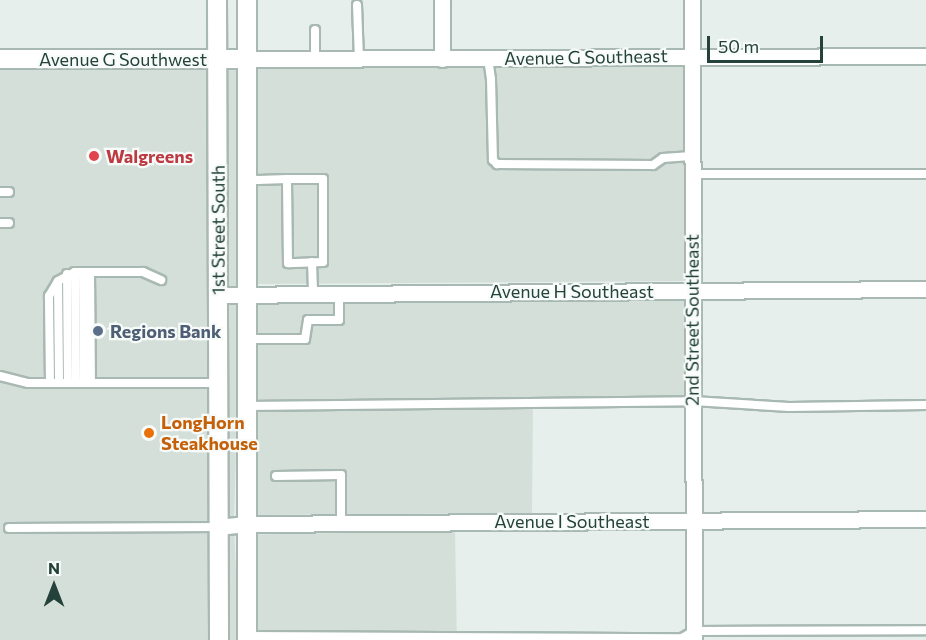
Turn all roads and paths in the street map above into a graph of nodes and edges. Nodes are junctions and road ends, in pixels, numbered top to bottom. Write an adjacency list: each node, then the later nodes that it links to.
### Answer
1 (217, 0): 11 (main road, 1st Street South)
2 (247, 0): 12 (main road, 1st Street South)
3 (442, 0): 15 (street)
4 (692, 0): 7 (street, 2nd Street Southeast)
5 (357, 6): 14 (lane)
6 (315, 30): 13 (lane)
7 (692, 56): 8 (street, Avenue G Southeast); 9 (street, Avenue G Southeast); 16 (street, 2nd Street Southeast)
8 (926, 56)
9 (488, 58): 15 (street, Avenue G Southeast); 16 (lane)
10 (0, 59): 11 (main road, Avenue G Southwest)
11 (216, 59): 12 (main road, Avenue G Southwest); 30 (main road, 1st Street South)
12 (247, 59): 13 (street, Avenue G Southeast); 19 (main road, 1st Street South)
13 (315, 59): 14 (street, Avenue G Southeast)
14 (359, 59): 15 (street, Avenue G Southeast)
15 (442, 59)
16 (691, 156): 17 (street, 2nd Street Southeast)
17 (691, 174): 18 (lane); 26 (street, 2nd Street Southeast)
18 (926, 174)
19 (248, 179): 20 (lane); 28 (main road, 1st Street South)
20 (287, 179): 21 (lane); 21 (lane)
21 (312, 262): 29 (lane)
22 (78, 272): 23 (lane); 24 (lane); 35 (lane); 35 (lane)
23 (161, 280)
24 (58, 281): 33 (lane); 34 (lane)
25 (926, 289): 26 (street, Avenue H Southeast)
26 (692, 290): 27 (street, Avenue H Southeast); 37 (street, 2nd Street Southeast)
27 (339, 292): 29 (street, Avenue H Southeast); 31 (lane)
28 (249, 293): 29 (street, Avenue H Southeast); 30 (street, Avenue H Southeast); 31 (main road, 1st Street South)
29 (312, 293)
30 (218, 294): 36 (main road, 1st Street South)
31 (248, 339): 39 (main road, 1st Street South)
32 (0, 376): 33 (lane)
33 (50, 383): 34 (lane)
34 (59, 383): 35 (lane)
35 (80, 383): 36 (lane)
36 (218, 383): 45 (main road, 1st Street South)
37 (693, 401): 38 (lane); 39 (lane); 42 (street, 2nd Street Southeast)
38 (926, 405)
39 (247, 406): 43 (main road, 1st Street South)
40 (276, 476): 44 (lane)
41 (926, 519): 42 (street, Avenue I Southeast)
42 (693, 520): 44 (street, Avenue I Southeast); 48 (street, 2nd Street Southeast)
43 (246, 524): 44 (street, Avenue I Southeast); 45 (street, Avenue I Southeast); 49 (main road, 1st Street South)
44 (341, 524)
45 (218, 527): 46 (lane); 51 (main road, 1st Street South)
46 (9, 528)
47 (926, 630): 48 (lane)
48 (694, 636): 50 (lane)
49 (247, 638): 50 (lane)
50 (471, 638)
51 (219, 640)

